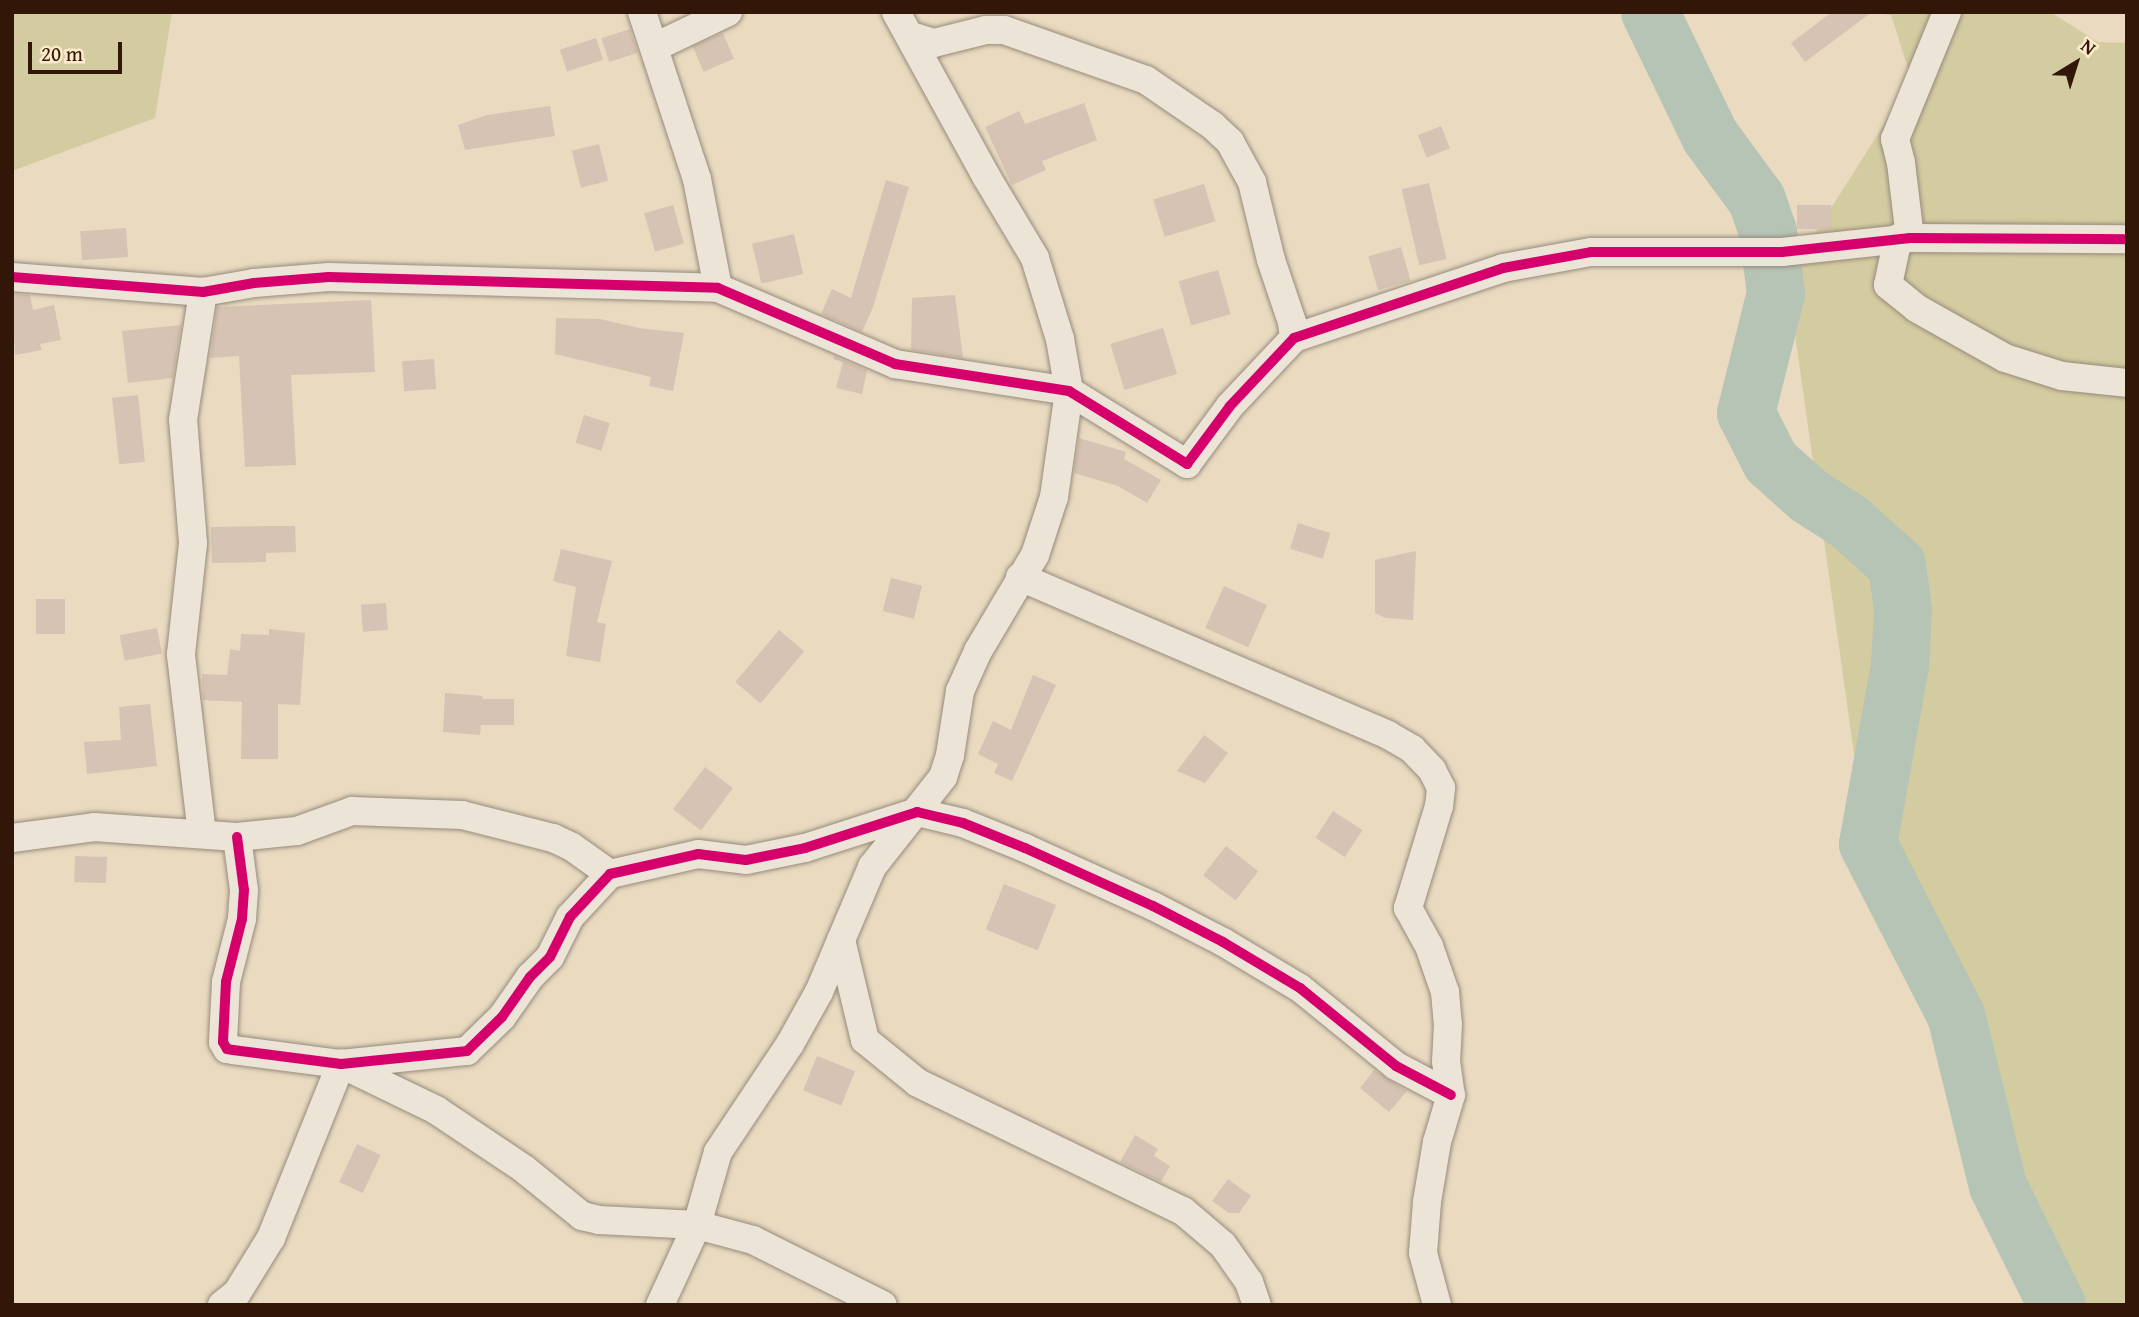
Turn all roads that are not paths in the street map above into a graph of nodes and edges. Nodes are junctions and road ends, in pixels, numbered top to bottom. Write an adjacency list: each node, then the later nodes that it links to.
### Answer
1 (642, 12): 6 (street)
2 (728, 12): 6 (street)
3 (896, 12): 5 (street)
4 (1947, 12): 7 (street)
5 (911, 36): 12 (street); 14 (street)
6 (655, 47): 10 (street)
7 (1904, 238): 8 (street); 12 (street); 13 (street)
8 (2127, 239)
9 (12, 277): 11 (street)
10 (718, 288): 11 (street); 14 (street)
11 (203, 292): 17 (street)
12 (1294, 338): 14 (street)
13 (2127, 383)
14 (1069, 391): 15 (street)
15 (1020, 577): 16 (street); 23 (street)
16 (916, 812): 20 (street); 21 (street); 23 (street)
17 (202, 835): 18 (street); 19 (street)
18 (237, 837): 20 (street); 22 (street)
19 (12, 838)
20 (610, 874): 22 (street)
21 (841, 940): 24 (street); 28 (street)
22 (341, 1064): 24 (street); 25 (street)
23 (1451, 1095): 29 (street)
24 (697, 1226): 26 (street); 27 (street)
25 (222, 1305)
26 (660, 1305)
27 (883, 1305)
28 (1257, 1305)
29 (1437, 1305)

